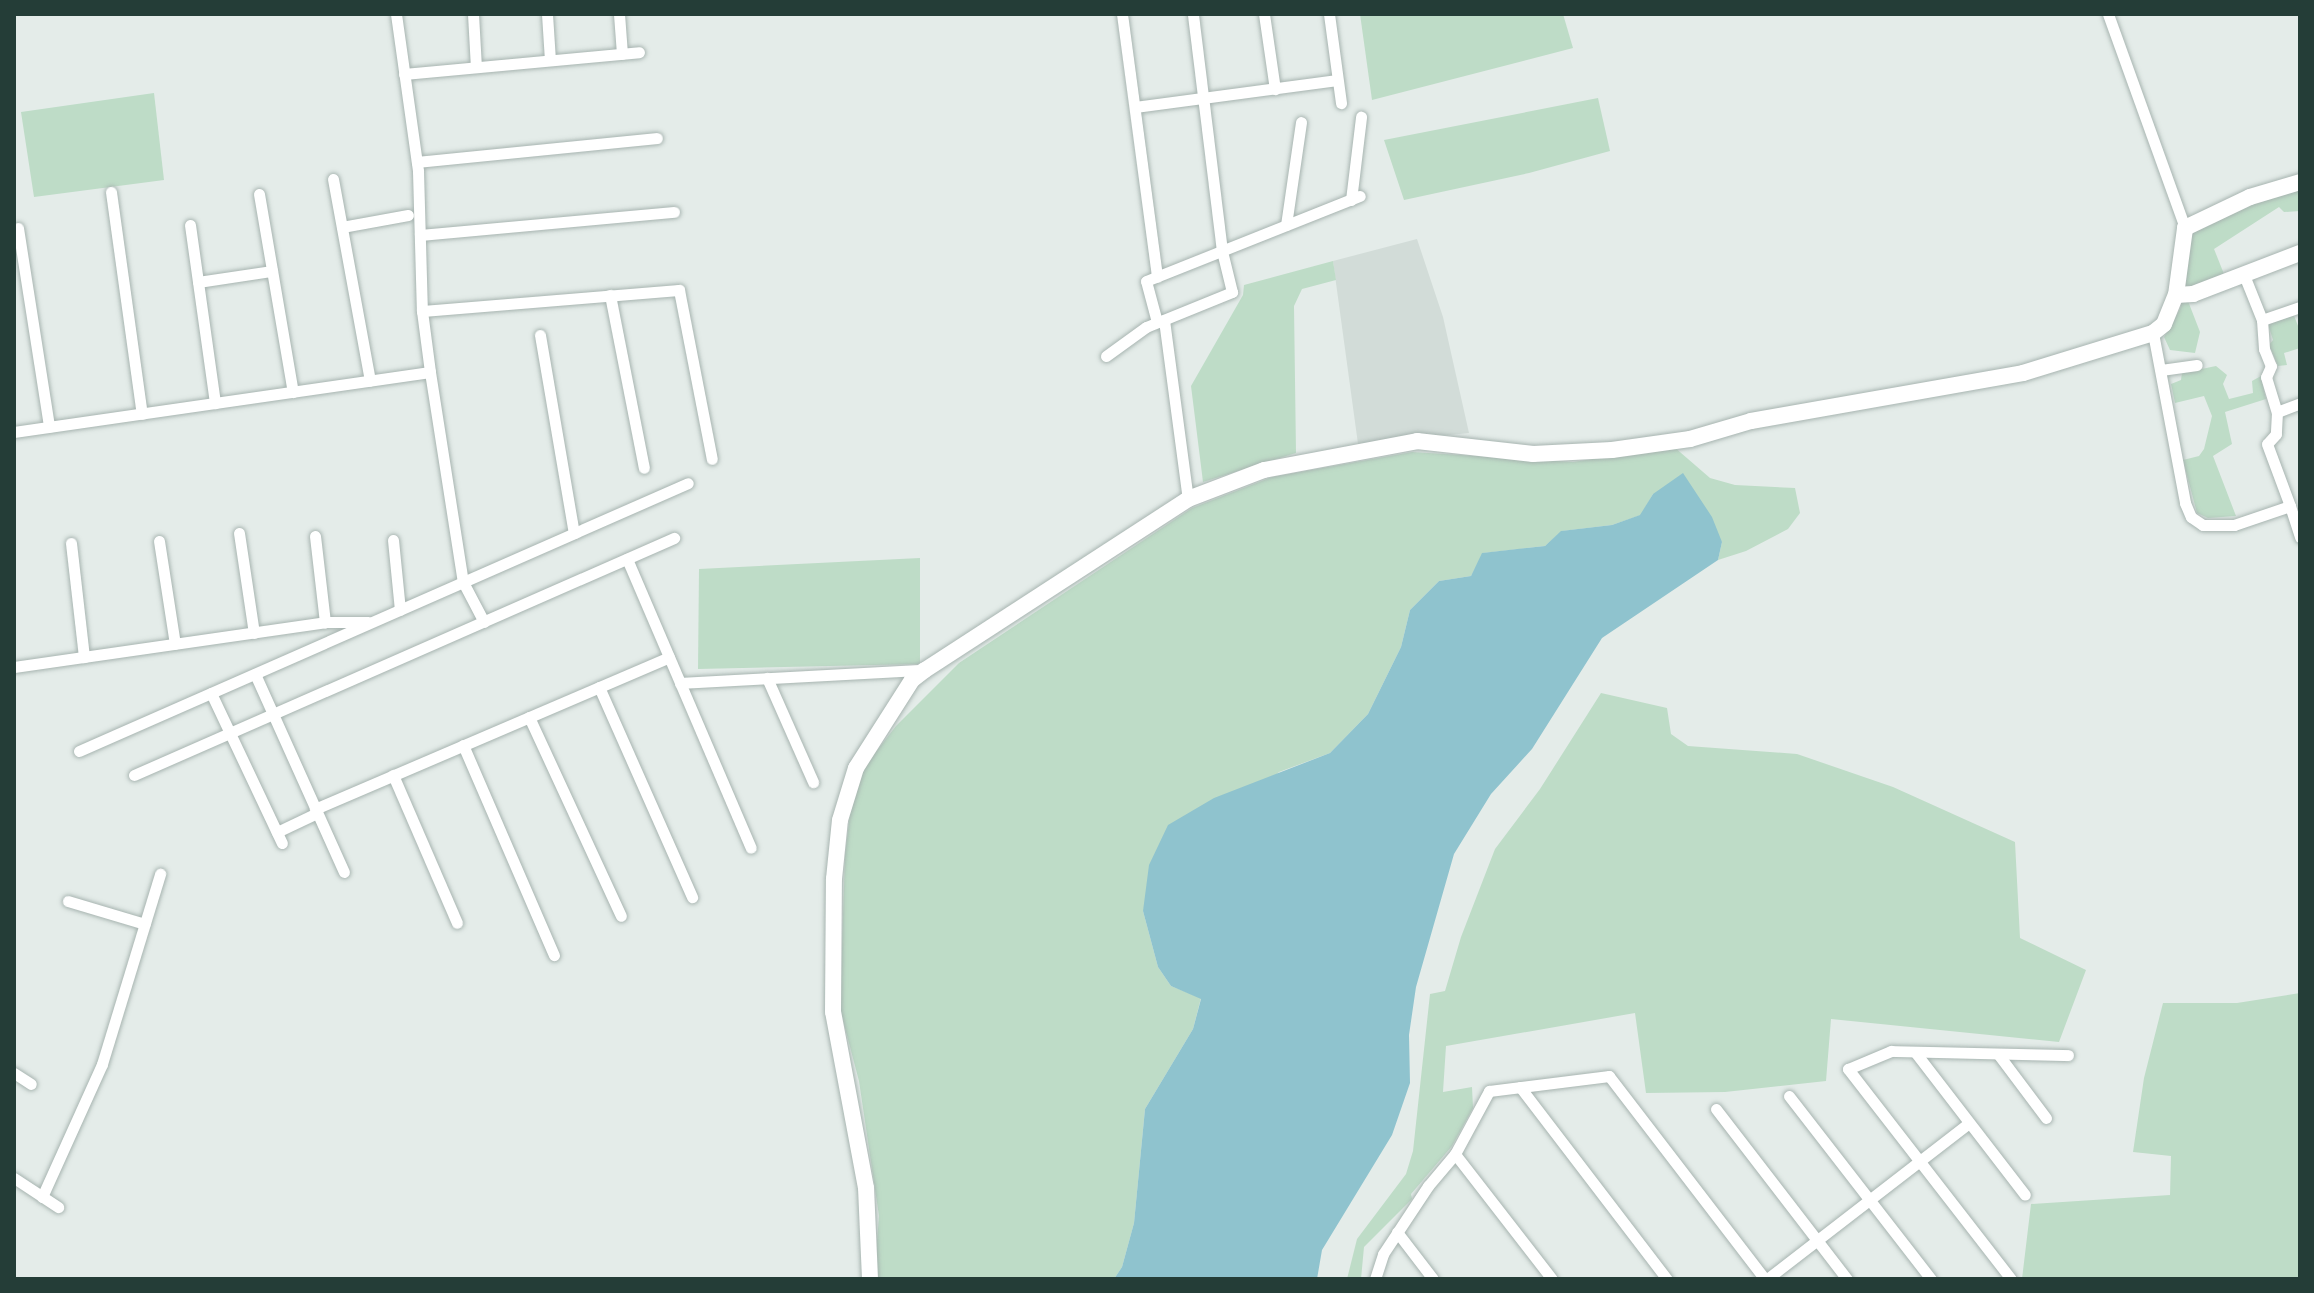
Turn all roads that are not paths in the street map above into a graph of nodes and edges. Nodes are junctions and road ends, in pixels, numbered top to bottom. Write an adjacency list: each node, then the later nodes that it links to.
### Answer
1 (396, 14): 14 (street)
2 (473, 14): 13 (street)
3 (547, 14): 12 (street)
4 (619, 14): 11 (street)
5 (1122, 14): 19 (street)
6 (1193, 14): 17 (street)
7 (1264, 14): 16 (street)
8 (1329, 14): 15 (street)
9 (2108, 14): 34 (street)
10 (639, 52): 11 (street)
11 (622, 54): 12 (street)
12 (550, 60): 13 (street)
13 (476, 67): 14 (street)
14 (404, 74): 23 (street)
15 (1337, 80): 16 (street); 18 (street)
16 (1275, 89): 17 (street)
17 (1204, 98): 19 (street); 36 (street)
18 (1341, 103)
19 (1135, 107): 40 (street)
20 (1361, 117): 31 (street)
21 (1301, 122): 31 (street)
22 (657, 138): 23 (street)
23 (417, 162): 35 (street)
24 (333, 179): 32 (street)
25 (2300, 182): 34 (street)
26 (111, 192): 59 (street)
27 (259, 194): 38 (street)
28 (674, 212): 35 (street)
29 (408, 215): 32 (street)
30 (190, 225): 41 (street)
31 (1286, 225): 36 (street)
32 (342, 227): 54 (street)
33 (18, 228): 60 (street)
34 (2185, 228): 43 (street)
35 (420, 235): 44 (street)
36 (1222, 251): 40 (street); 47 (street)
37 (2300, 253): 39 (street)
38 (272, 271): 41 (street); 55 (street)
39 (2244, 275): 43 (street); 46 (street)
40 (1157, 277): 47 (street)
41 (198, 282): 56 (street)
42 (610, 295): 44 (street); 62 (street); 63 (street)
43 (2176, 295): 48 (street)
44 (422, 311): 53 (street)
45 (2299, 312): 46 (street)
46 (2262, 320): 58 (street)
47 (1161, 321): 50 (street); 65 (street)
48 (2153, 333): 52 (street); 65 (street)
49 (540, 335): 68 (street)
50 (1106, 356)
51 (2197, 365): 52 (street)
52 (2161, 370): 66 (street)
53 (430, 372): 54 (street); 76 (street)
54 (370, 381): 55 (street)
55 (293, 392): 56 (street)
56 (215, 403): 59 (street)
57 (2300, 403): 58 (street)
58 (2277, 412): 66 (street)
59 (142, 414): 60 (street)
60 (49, 427): 61 (street)
61 (14, 432)
62 (712, 459)
63 (644, 468)
64 (688, 483): 68 (street)
65 (1188, 499): 86 (street)
66 (2290, 506): 70 (street)
67 (239, 533): 81 (street)
68 (574, 533): 76 (street)
69 (315, 536): 78 (street)
70 (2300, 537)
71 (674, 538): 75 (street)
72 (393, 540): 77 (street)
73 (159, 541): 82 (street)
74 (71, 543): 83 (street)
75 (627, 559): 80 (street); 84 (street)
76 (463, 582): 77 (street); 80 (street)
77 (400, 610): 79 (street)
78 (325, 622): 79 (street); 81 (street)
79 (373, 622): 87 (street)
80 (484, 622): 92 (street)
81 (254, 633): 82 (street)
82 (175, 644): 83 (street)
83 (84, 657): 85 (street)
84 (669, 657): 89 (street); 90 (street)
85 (14, 667)
86 (925, 670): 88 (street); 129 (street)
87 (255, 674): 91 (street); 92 (street)
88 (767, 678): 89 (street); 99 (street)
89 (680, 683): 101 (street)
90 (599, 687): 93 (street); 104 (street)
91 (211, 693): 94 (street); 96 (street)
92 (273, 714): 94 (street); 100 (street)
93 (529, 717): 95 (street); 106 (street)
94 (230, 733): 97 (street); 100 (street)
95 (463, 745): 98 (street); 109 (street)
96 (79, 751)
97 (134, 775)
98 (393, 775): 100 (street); 107 (street)
99 (813, 782)
100 (316, 811): 102 (street)
101 (751, 848)
102 (344, 872)
103 (160, 874): 108 (street)
104 (692, 897)
105 (68, 901): 108 (street)
106 (621, 916)
107 (457, 923)
108 (145, 924): 124 (street)
109 (554, 955)
110 (1915, 1052): 111 (street); 119 (street); 121 (street)
111 (1998, 1054): 112 (street); 118 (street)
112 (2068, 1055)
113 (14, 1073): 114 (street)
114 (31, 1084)
115 (1520, 1087): 120 (street); 133 (street); 134 (street)
116 (1789, 1096): 125 (street)
117 (1716, 1109): 128 (street)
118 (2046, 1118)
119 (1969, 1123): 121 (street); 123 (street)
120 (1455, 1154): 127 (street); 132 (street)
121 (1920, 1161): 125 (street); 137 (street)
122 (14, 1178): 124 (street)
123 (2025, 1195)
124 (42, 1197): 126 (street)
125 (1869, 1200): 128 (street); 136 (street)
126 (58, 1207)
127 (1397, 1232): 130 (street); 131 (street)
128 (1817, 1240): 134 (street); 135 (street)
129 (870, 1279)
130 (1375, 1279)
131 (1433, 1279)
132 (1552, 1279)
133 (1667, 1279)
134 (1766, 1279)
135 (1847, 1279)
136 (1931, 1279)
137 (2011, 1279)

